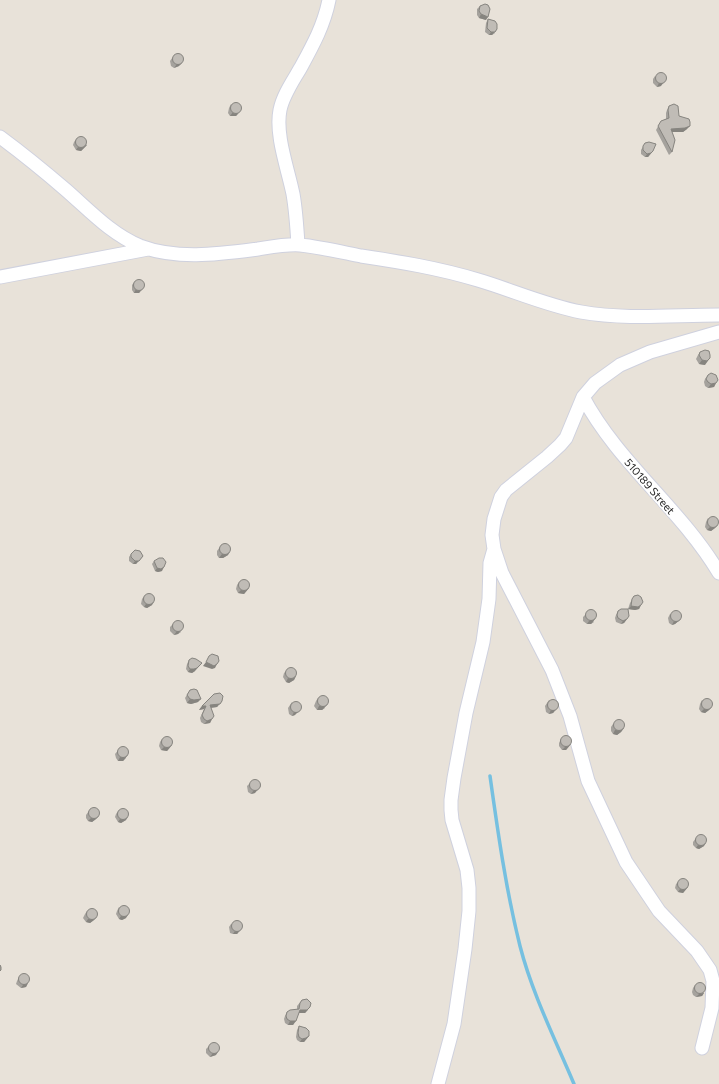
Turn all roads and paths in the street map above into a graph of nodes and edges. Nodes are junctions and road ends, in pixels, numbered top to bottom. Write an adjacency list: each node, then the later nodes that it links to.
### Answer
1 (329, 0): 3 (street)
2 (0, 137): 4 (street)
3 (298, 245): 4 (street); 6 (street)
4 (150, 249): 5 (street)
5 (0, 277)
6 (719, 315)
7 (719, 332): 8 (street)
8 (583, 397): 9 (street); 10 (street, 510189 Street)
9 (494, 549): 11 (street); 12 (street)
10 (719, 573)
11 (702, 1048)
12 (438, 1084)

